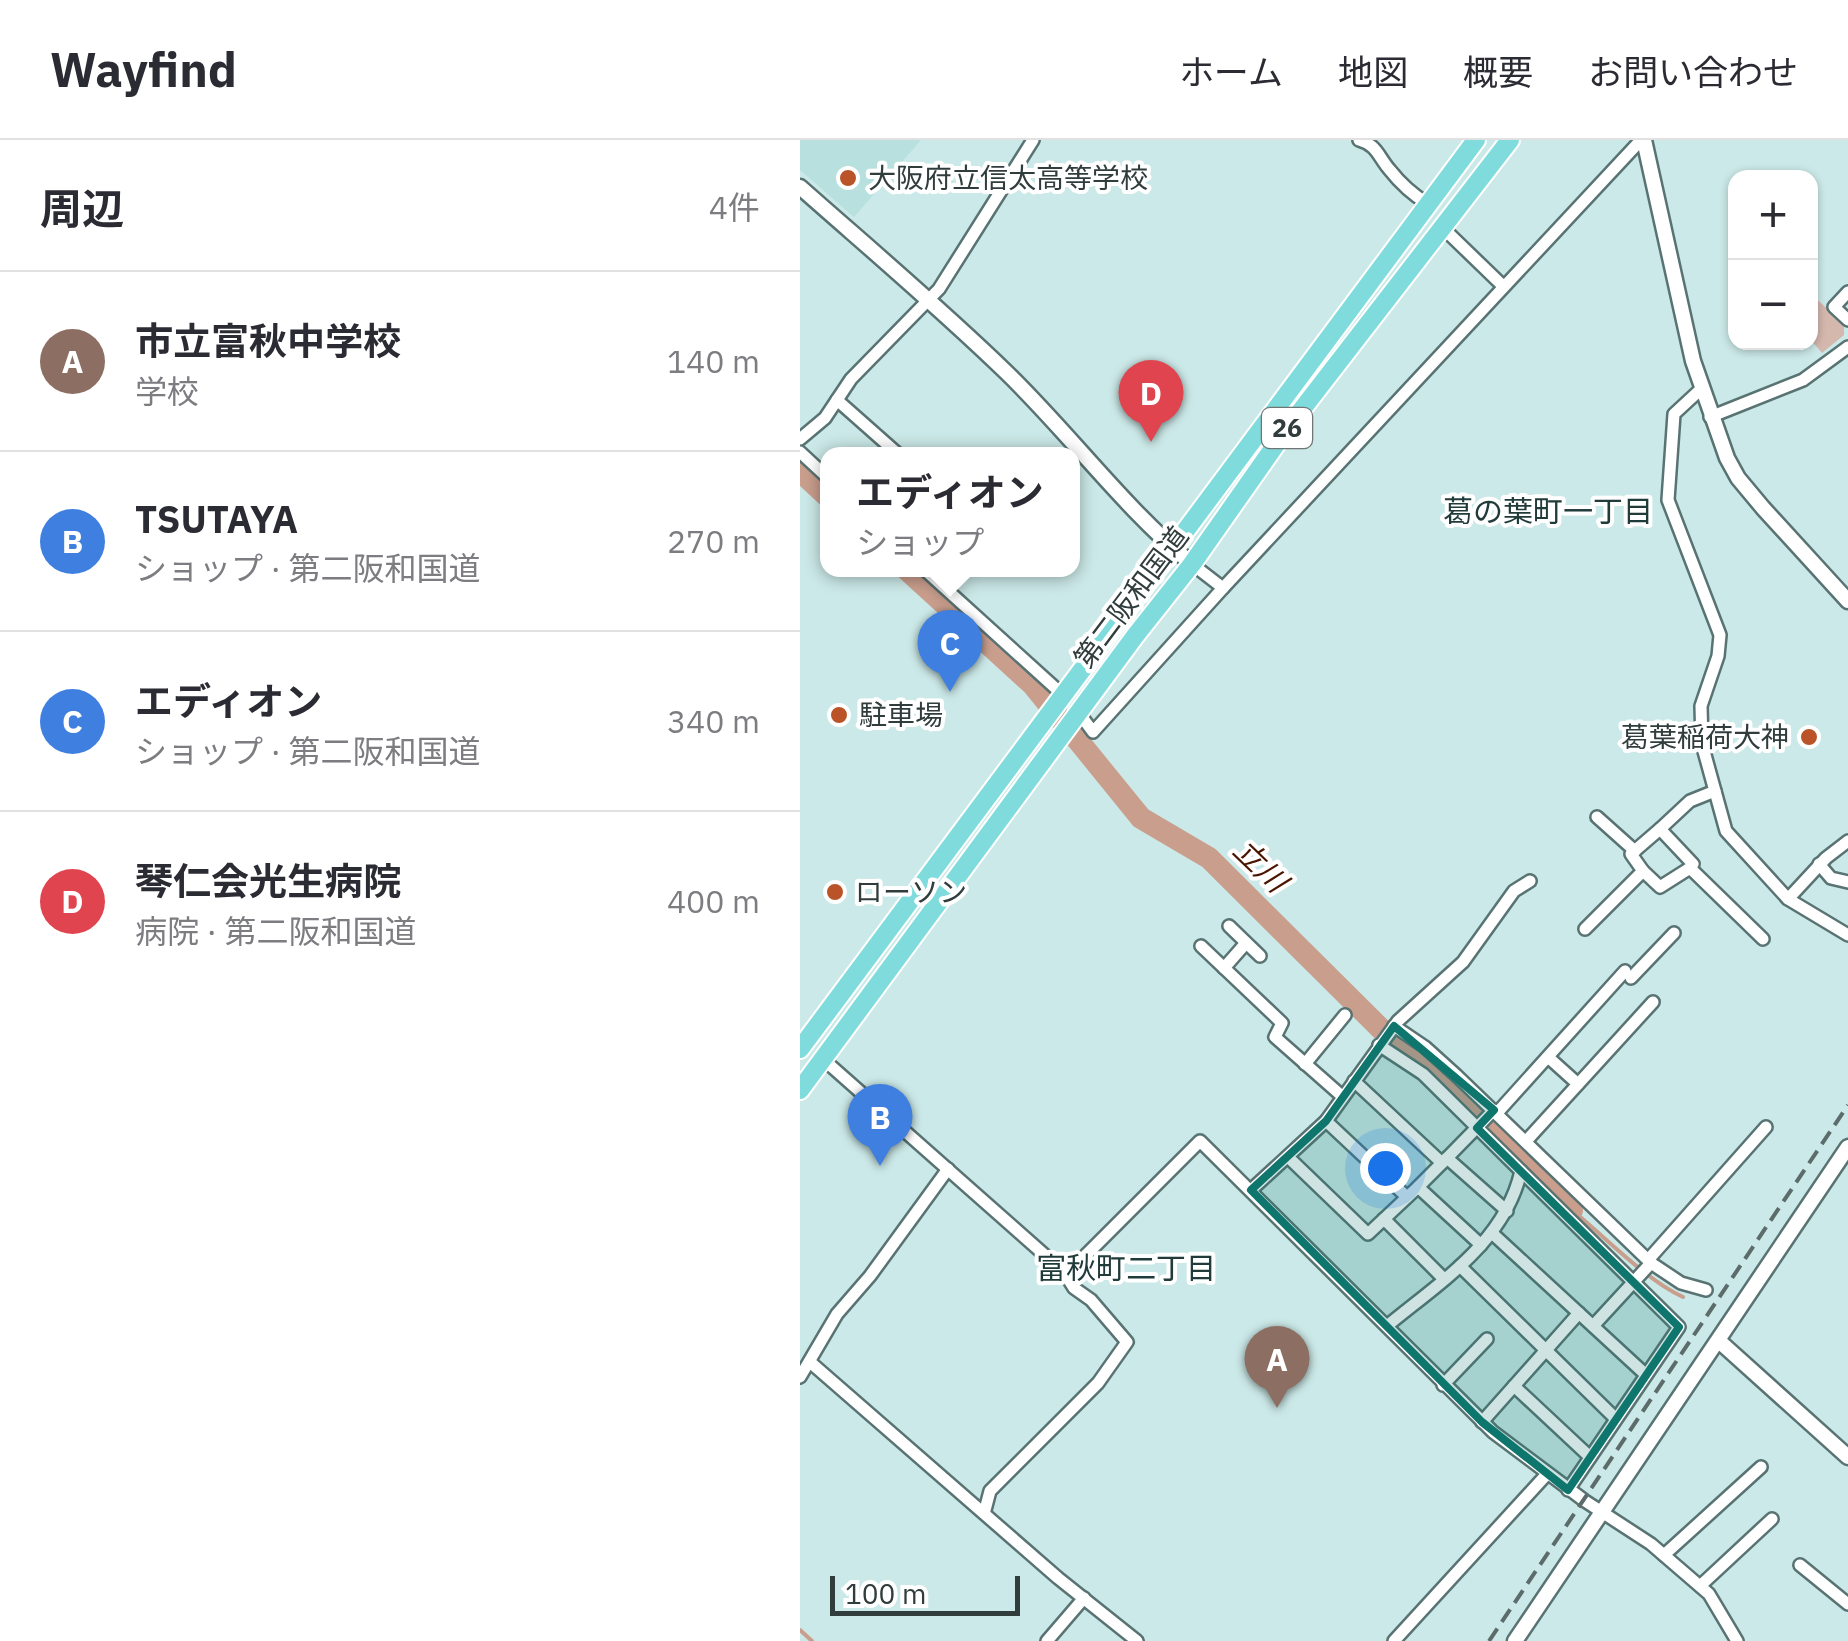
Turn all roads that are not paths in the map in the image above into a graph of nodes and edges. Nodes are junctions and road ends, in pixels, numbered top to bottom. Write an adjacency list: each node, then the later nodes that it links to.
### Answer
1 (1033, 140): 11 (street)
2 (1359, 140): 7 (street)
3 (1476, 140): 7 (highway, 第二阪和国道 / 26)
4 (1510, 140): 8 (highway, 第二阪和国道 / 26)
5 (1642, 140): 9 (street); 14 (street)
6 (800, 188): 11 (street)
7 (1428, 204): 23 (highway, 第二阪和国道 / 26)
8 (1443, 228): 9 (street); 24 (highway, 第二阪和国道 / 26)
9 (1503, 286): 26 (street)
10 (1848, 292): 12 (street)
11 (928, 301): 15 (street); 19 (street)
12 (1848, 320)
13 (1848, 347): 16 (street)
14 (1702, 389): 16 (street); 30 (street)
15 (837, 400): 17 (street); 18 (street)
16 (1710, 417): 27 (street)
17 (800, 439)
18 (885, 447)
19 (1077, 447)
20 (1080, 450): 23 (street)
21 (800, 452): 22 (street)
22 (820, 471)
23 (1172, 548): 24 (street); 28 (highway, 第二阪和国道 / 26)
24 (1192, 564): 26 (street); 29 (highway, 第二阪和国道 / 26)
25 (932, 577): 28 (street)
26 (1224, 588): 29 (street)
27 (1848, 601)
28 (1056, 704): 53 (highway, 第二阪和国道 / 26)
29 (1071, 722): 56 (highway, 第二阪和国道 / 26)
30 (1715, 791): 32 (street); 40 (street)
31 (1597, 817): 34 (street)
32 (1660, 829): 34 (street); 36 (street)
33 (1848, 841): 35 (street)
34 (1634, 851): 37 (street)
35 (1819, 864): 39 (street); 40 (street)
36 (1690, 868): 37 (street); 45 (street)
37 (1643, 871): 42 (street)
38 (1530, 881): 52 (street)
39 (1848, 882)
40 (1788, 899): 44 (street)
41 (1229, 926): 46 (street)
42 (1585, 929)
43 (1674, 933): 55 (street)
44 (1848, 935)
45 (1762, 939)
46 (1246, 943): 48 (street); 49 (street)
47 (1201, 946): 49 (street)
48 (1260, 956)
49 (1224, 968): 57 (street)
50 (1653, 1002): 59 (street)
51 (1345, 1015): 57 (street)
52 (1394, 1027): 54 (street); 62 (street)
53 (802, 1043): 56 (street)
54 (1381, 1043): 58 (street); 64 (street)
55 (1548, 1057): 59 (street); 62 (street)
56 (824, 1059): 60 (highway, 第二阪和国道 / 26); 71 (street)
57 (1306, 1064): 61 (street)
58 (1354, 1080): 61 (street); 70 (street)
59 (1578, 1084): 66 (street)
60 (800, 1090)
61 (1343, 1097): 63 (street)
62 (1495, 1112): 64 (street); 66 (street)
63 (1326, 1120): 68 (street); 75 (street)
64 (1479, 1126): 70 (street); 72 (street)
65 (1766, 1126): 80 (street)
66 (1527, 1140): 69 (street)
67 (1848, 1147): 90 (street)
68 (1288, 1157): 74 (street); 77 (street)
69 (1540, 1157): 72 (street); 80 (street)
70 (1445, 1160): 73 (street); 76 (street)
71 (948, 1169): 82 (street); 92 (street)
72 (1524, 1171): 76 (street); 84 (street)
73 (1418, 1187): 75 (street); 79 (street)
74 (1251, 1190): 82 (street); 87 (street)
75 (1407, 1197): 77 (street)
76 (1507, 1211): 78 (street)
77 (1384, 1219): 83 (street)
78 (1493, 1234): 79 (street); 86 (street)
79 (1481, 1245): 81 (street)
80 (1650, 1262): 84 (street); 85 (street)
81 (1460, 1266): 83 (street); 91 (street)
82 (1064, 1272): 104 (street)
83 (1444, 1279): 87 (street)
84 (1636, 1279): 88 (street); 93 (street)
85 (1706, 1290)
86 (1579, 1313): 88 (street); 91 (street)
87 (1387, 1326): 95 (street)
88 (1593, 1326): 93 (street)
89 (1486, 1339): 95 (street)
90 (1718, 1341): 100 (street); 105 (street)
91 (1546, 1350): 96 (street); 97 (street)
92 (810, 1362): 94 (street); 104 (street)
93 (1645, 1374): 97 (street)
94 (800, 1378)
95 (1444, 1385): 98 (street)
96 (1514, 1386): 98 (street); 99 (street)
97 (1615, 1418): 99 (street)
98 (1482, 1422): 102 (street)
99 (1590, 1456): 103 (street)
100 (1848, 1457)
101 (1761, 1467): 107 (street)
102 (1548, 1474): 103 (street); 114 (street)
103 (1568, 1490): 105 (street)
104 (984, 1510): 110 (street)
105 (1601, 1512): 107 (street); 115 (street)
106 (1772, 1519): 109 (street)
107 (1664, 1554): 109 (street)
108 (1800, 1565): 111 (street)
109 (1700, 1586): 116 (street)
110 (1084, 1598): 112 (street); 113 (street)
111 (1848, 1604)
112 (1047, 1641)
113 (1138, 1641)
114 (1394, 1641)
115 (1515, 1641)
116 (1736, 1641)

